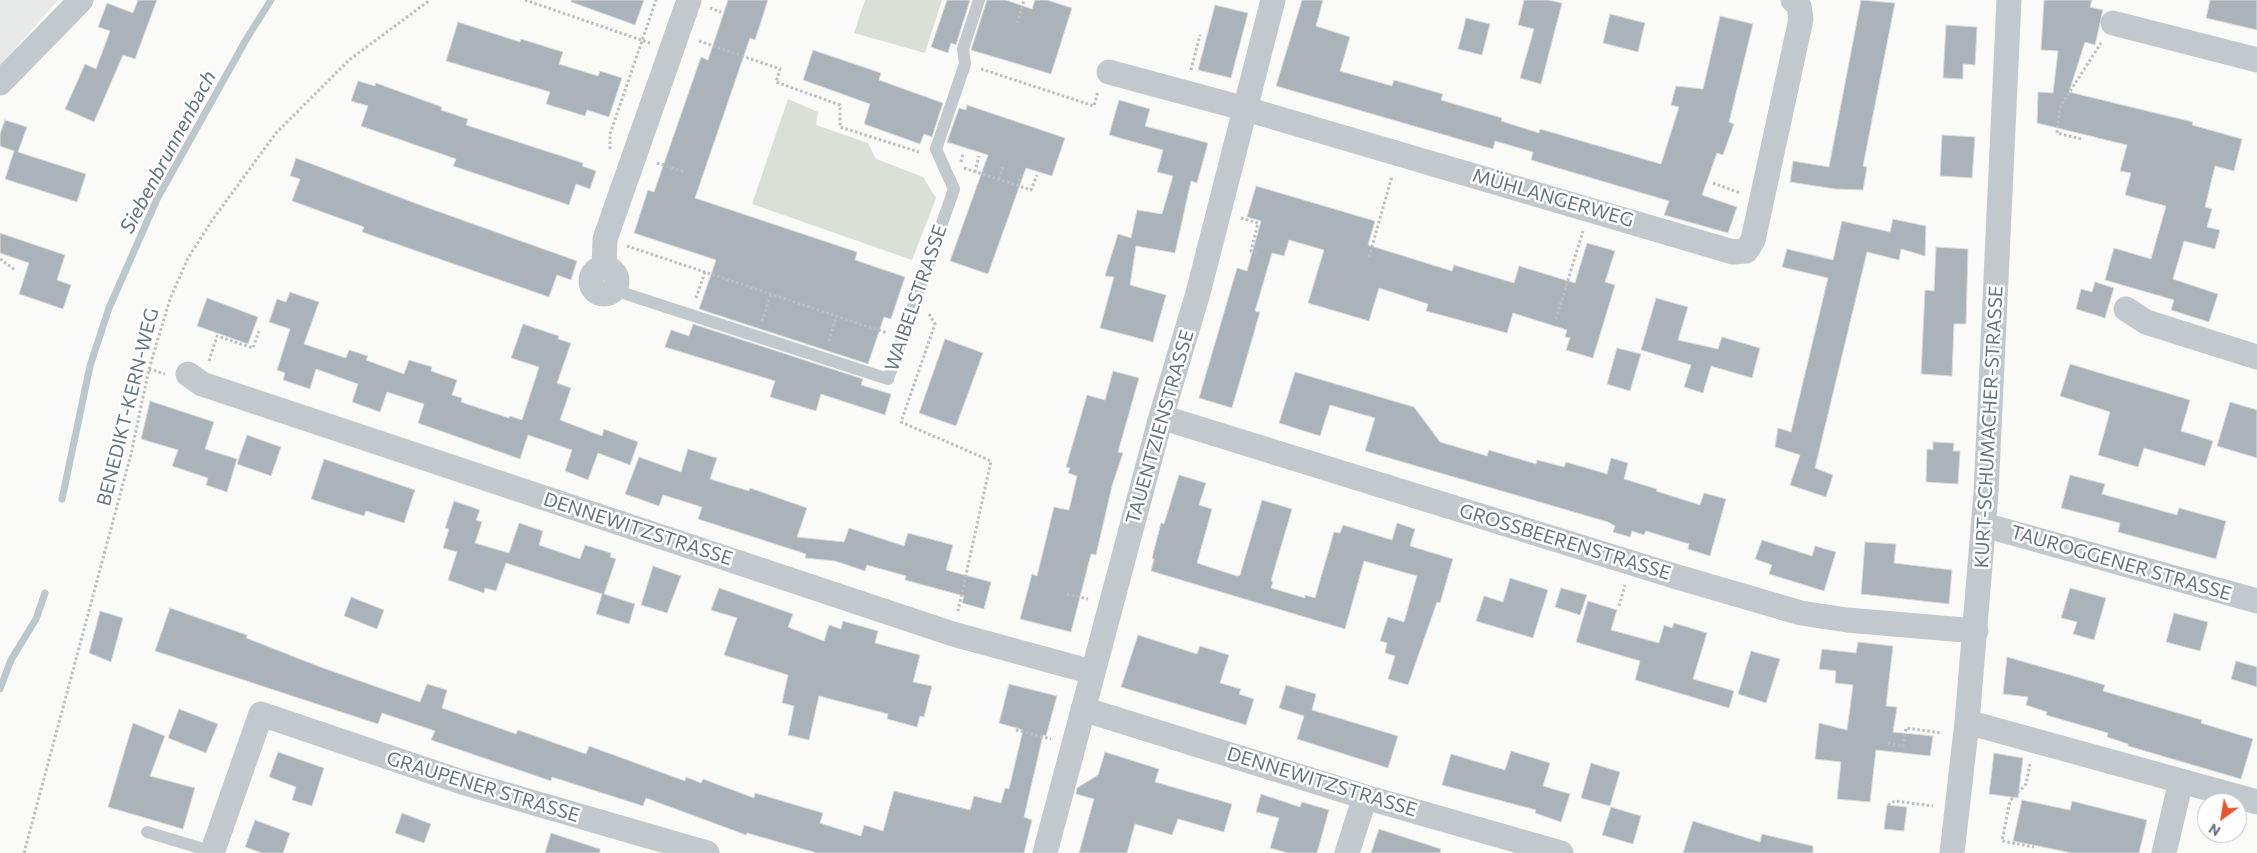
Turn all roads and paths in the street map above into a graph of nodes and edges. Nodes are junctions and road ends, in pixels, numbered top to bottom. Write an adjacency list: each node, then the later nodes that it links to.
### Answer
1 (81, 0): 19 (street)
2 (430, 0): 76 (path, BENEDIKT-KERN-WEG)
3 (525, 0): 14 (path)
4 (656, 0): 14 (path)
5 (689, 0): 15 (street, WAIBELSTRASSE)
6 (980, 0): 17 (lane)
7 (1024, 0): 11 (path)
8 (1273, 0): 21 (street, TAUENTZIENSTRASSE)
9 (1793, 0): 34 (street, MÜHLANGERWEG)
10 (2010, 0): 56 (street, KURT-SCHUMACHER-STRASSE)
11 (1016, 22)
12 (2113, 23): 16 (street); 22 (path)
13 (1200, 34): 20 (path)
14 (642, 40): 15 (path); 24 (path)
15 (675, 42): 24 (street, WAIBELSTRASSE); 26 (path)
16 (2257, 60)
17 (966, 63): 18 (path); 26 (lane)
18 (1109, 72): 20 (street, MÜHLANGERWEG)
19 (0, 83)
20 (1184, 92): 21 (street, MÜHLANGERWEG)
21 (1246, 109): 23 (street, MÜHLANGERWEG); 35 (street, TAUENTZIENSTRASSE)
22 (2081, 139)
23 (1399, 153): 34 (street, MÜHLANGERWEG); 38 (path)
24 (622, 154): 28 (path); 36 (street, WAIBELSTRASSE)
25 (979, 156): 29 (path)
26 (940, 160): 29 (path); 43 (lane, WAIBELSTRASSE)
27 (1003, 167): 32 (path)
28 (685, 172)
29 (975, 172): 32 (path)
30 (1022, 172): 33 (path)
31 (1037, 175): 33 (path)
32 (999, 179): 33 (path)
33 (1018, 186)
34 (1590, 209): 48 (path)
35 (1219, 212): 37 (path); 55 (street, TAUENTZIENSTRASSE)
36 (605, 239): 41 (path); 42 (street, WAIBELSTRASSE)
37 (1258, 254)
38 (1368, 256)
39 (0, 259): 40 (path)
40 (16, 270)
41 (705, 272): 44 (path); 46 (path)
42 (614, 290): 46 (lane, WAIBELSTRASSE)
43 (917, 293): 51 (lane, WAIBELSTRASSE); 59 (path)
44 (771, 294): 47 (path); 50 (path)
45 (2126, 309): 52 (street)
46 (690, 315): 50 (lane, WAIBELSTRASSE)
47 (836, 316): 51 (path); 53 (path)
48 (1556, 319)
49 (259, 332): 54 (path)
50 (757, 336): 53 (lane, WAIBELSTRASSE)
51 (901, 338): 53 (lane, WAIBELSTRASSE)
52 (2257, 357)
53 (824, 358)
54 (195, 379): 59 (street, DENNEWITZSTRASSE)
55 (1161, 417): 58 (street, GROSSBEERENSTRASSE); 60 (street, TAUENTZIENSTRASSE)
56 (1984, 525): 57 (street, TAUROGGENER STRASSE); 58 (street, KURT-SCHUMACHER-STRASSE)
57 (2257, 601)
58 (1976, 631): 62 (street, KURT-SCHUMACHER-STRASSE)
59 (953, 634): 60 (street, DENNEWITZSTRASSE)
60 (1092, 672): 61 (street, TAUENTZIENSTRASSE)
61 (1083, 709): 66 (street, TAUENTZIENSTRASSE); 68 (street, DENNEWITZSTRASSE)
62 (1967, 729): 64 (street); 65 (path); 71 (street, KURT-SCHUMACHER-STRASSE)
63 (1016, 730): 66 (path)
64 (2035, 741): 67 (street); 74 (path)
65 (1888, 743)
66 (1073, 744): 78 (street, TAUENTZIENSTRASSE)
67 (2181, 781): 69 (street); 82 (street)
68 (1365, 796): 79 (street); 80 (street, DENNEWITZSTRASSE)
69 (2257, 802)
70 (1888, 806): 71 (path)
71 (1957, 808): 81 (street, KURT-SCHUMACHER-STRASSE)
72 (146, 832): 75 (lane)
73 (632, 843): 75 (street, GRAUPENER STRASSE); 77 (street, GRAUPENER STRASSE)
74 (2034, 847)
75 (213, 852)
76 (24, 853)
77 (707, 853)
78 (1045, 853)
79 (1347, 853)
80 (1561, 853)
81 (1952, 853)
82 (2164, 853)

